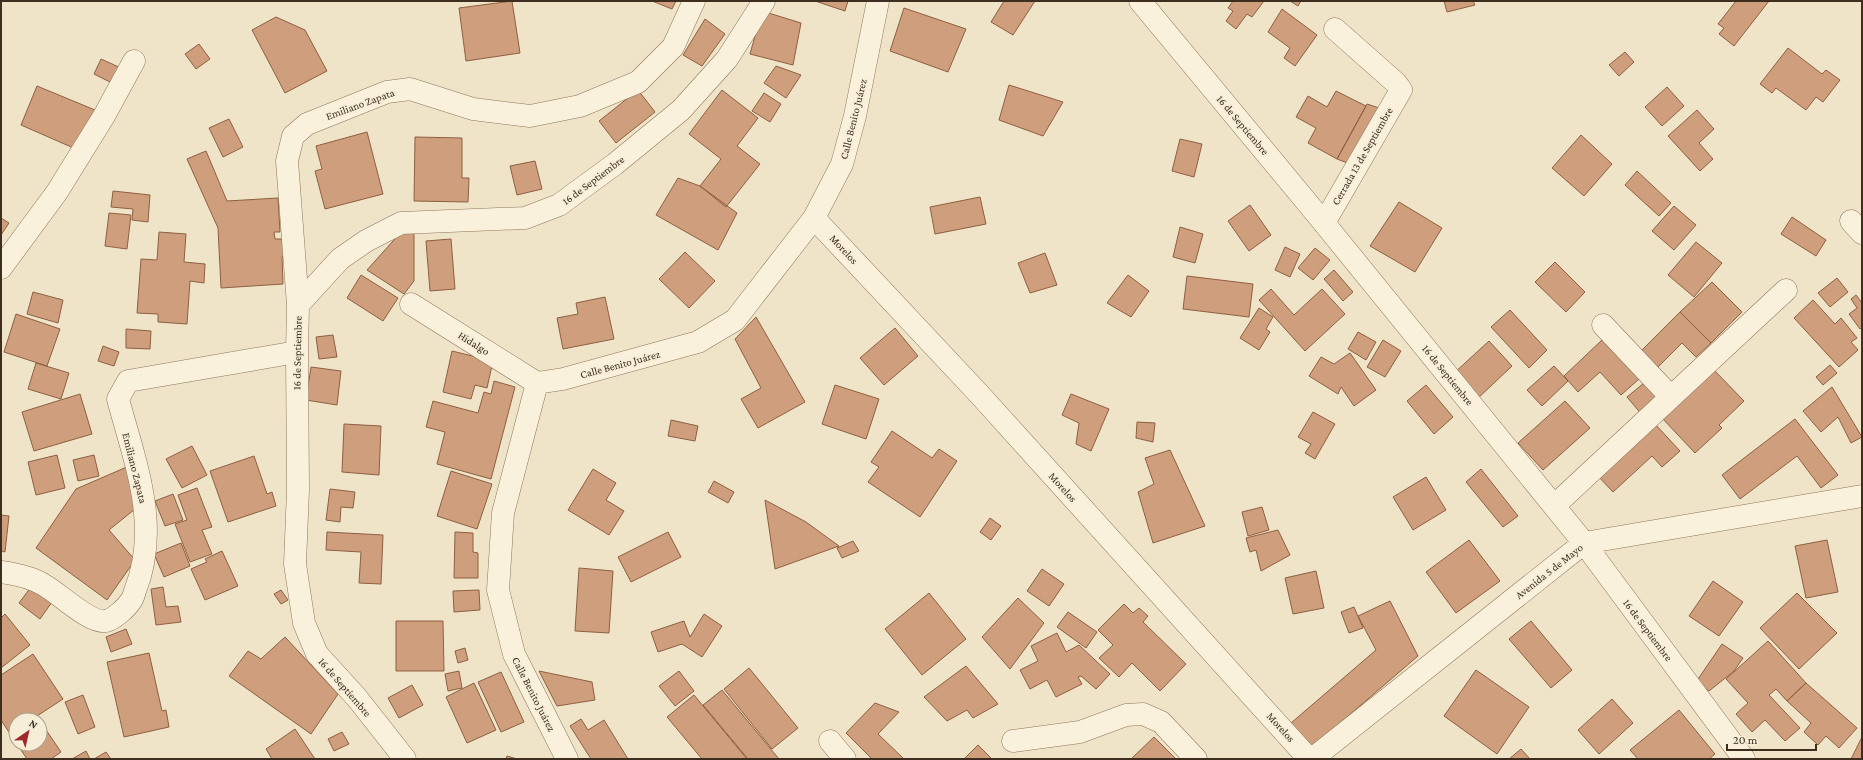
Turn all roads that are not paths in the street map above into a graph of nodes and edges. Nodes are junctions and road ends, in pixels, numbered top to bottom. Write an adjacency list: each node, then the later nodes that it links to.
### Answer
1 (694, 1): 12 (street, Emiliano Zapata)
2 (764, 1): 12 (street, 16 de Septiembre)
3 (878, 1): 7 (street, Calle Benito Juárez)
4 (1140, 1): 8 (street, 16 de Septiembre)
5 (1334, 28): 8 (street, Cerrada 13 de Septiembre)
6 (134, 62): 9 (street)
7 (814, 218): 15 (street, Calle Benito Juárez); 27 (street, Morelos)
8 (1324, 223): 18 (street, 16 de Septiembre)
9 (1, 268)
10 (1786, 290): 16 (street)
11 (410, 304): 15 (street, Hidalgo)
12 (298, 305): 14 (street, 16 de Septiembre)
13 (1603, 325): 16 (street)
14 (296, 352): 20 (street, Emiliano Zapata); 23 (street, 16 de Septiembre)
15 (537, 383): 24 (street, Calle Benito Juárez)
16 (1670, 396): 18 (street)
17 (1862, 496): 19 (street, Avenida 5 de Mayo)
18 (1554, 506): 19 (street, 16 de Septiembre)
19 (1584, 542): 27 (street, Avenida 5 de Mayo); 28 (street, 16 de Septiembre)
20 (1, 572)
21 (830, 741): 25 (street)
22 (1014, 741): 26 (street)
23 (405, 759)
24 (567, 759)
25 (845, 759)
26 (1196, 759)
27 (1311, 759)
28 (1744, 759)

